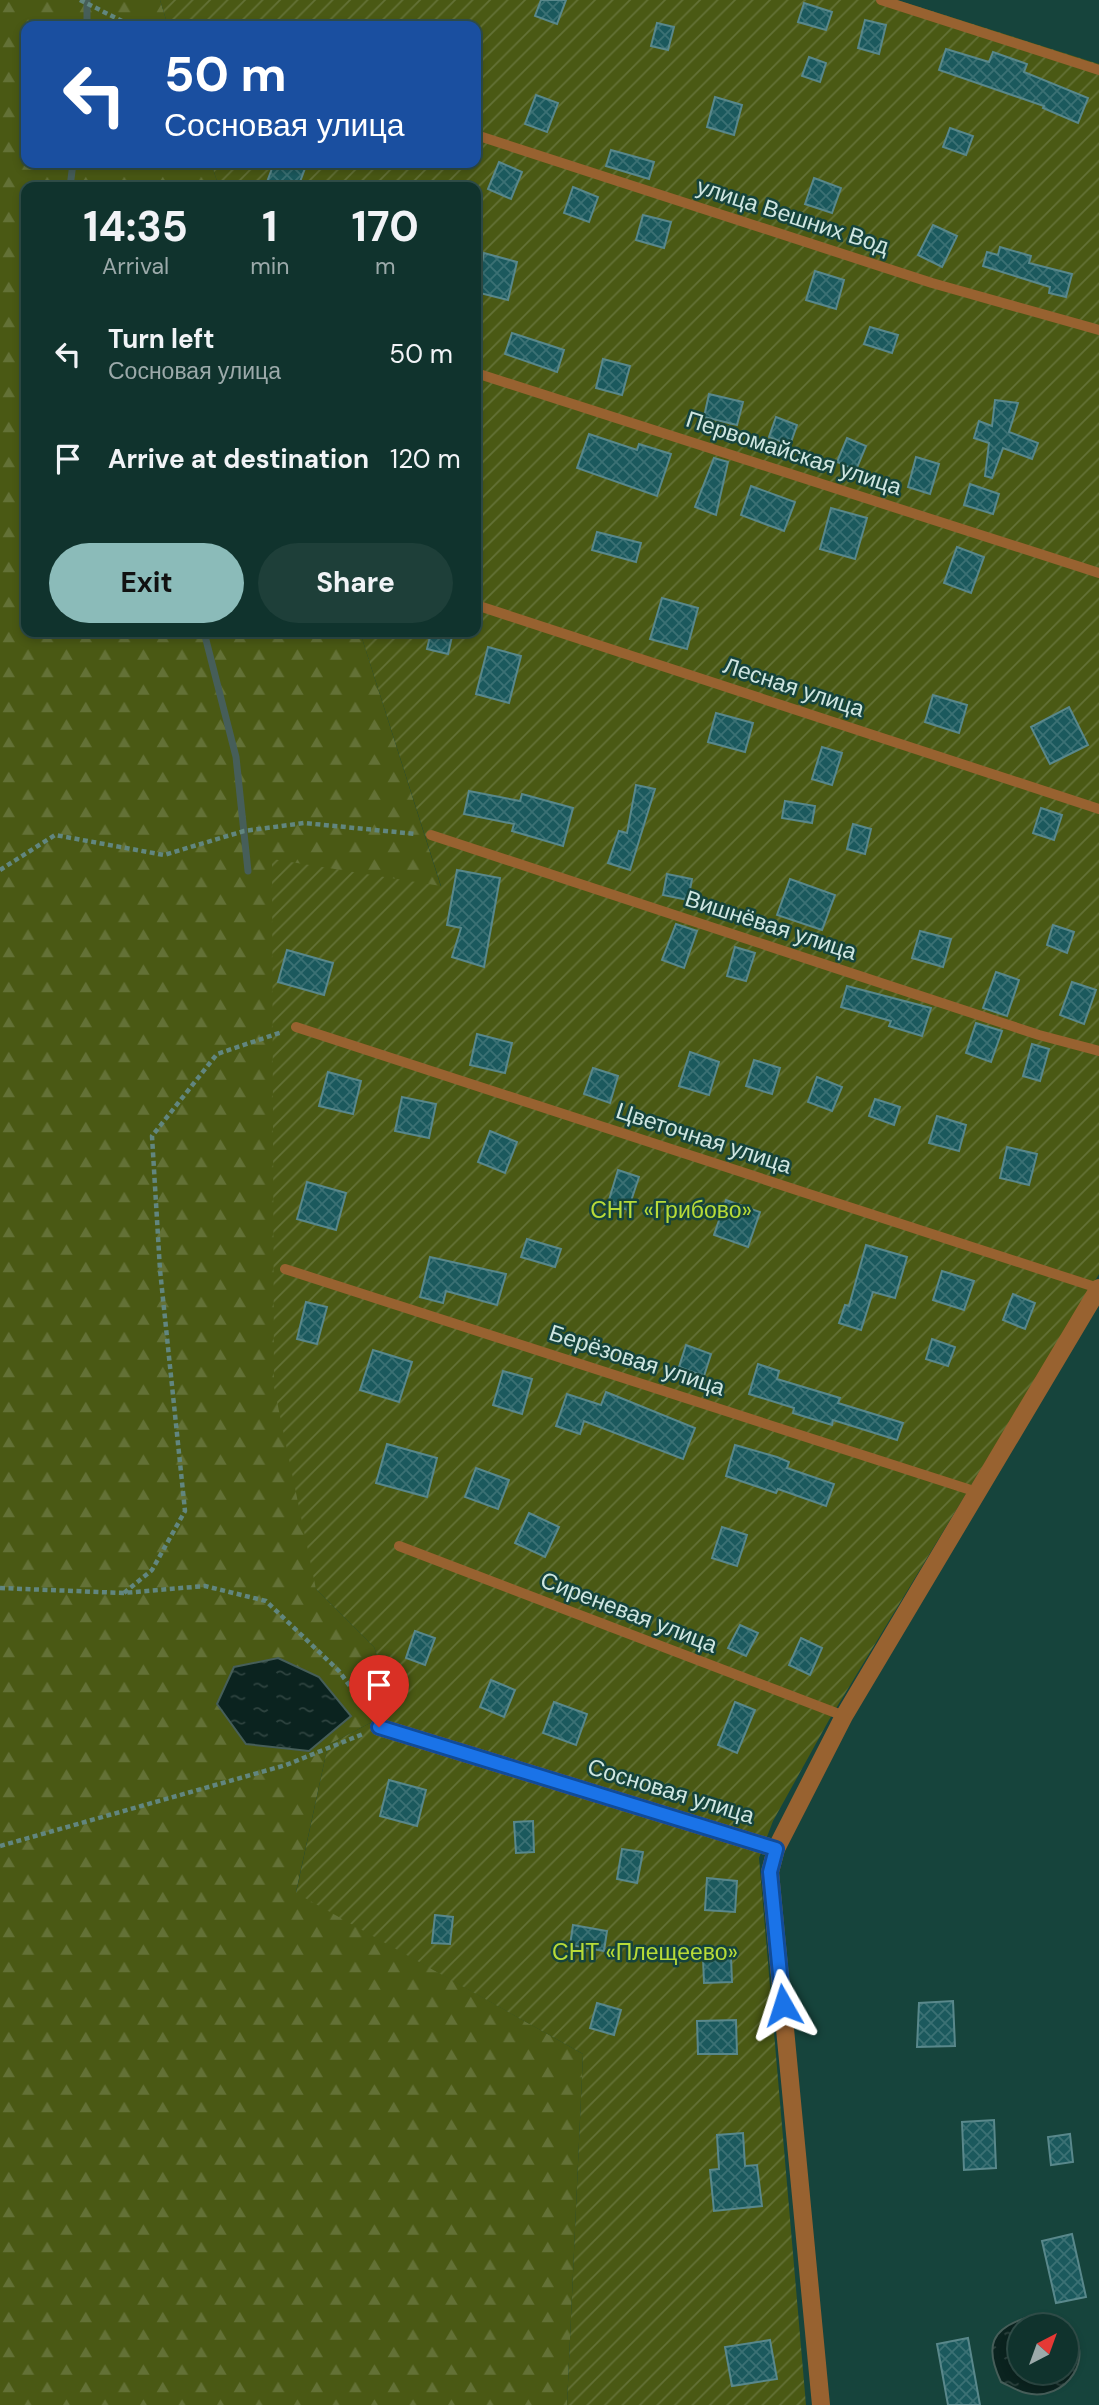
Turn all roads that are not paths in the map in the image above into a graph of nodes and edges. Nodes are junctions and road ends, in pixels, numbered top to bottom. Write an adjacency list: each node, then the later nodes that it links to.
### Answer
1 (881, 0): 2 (lane)
2 (1099, 70)
3 (481, 137): 4 (lane, улица Вешних Вод)
4 (1099, 330)
5 (481, 375): 6 (lane, Первомайская улица)
6 (1099, 573)
7 (481, 608): 8 (lane, Лесная улица)
8 (1099, 808)
9 (431, 835): 11 (lane, Вишнёвая улица)
10 (296, 1027): 13 (lane, Цветочная улица)
11 (1099, 1051)
12 (285, 1269): 14 (lane, Берёзовая улица)
13 (1099, 1288): 14 (street)
14 (977, 1492): 16 (street)
15 (399, 1546): 16 (lane, Сиреневая улица)
16 (844, 1716): 18 (street)
17 (379, 1727): 18 (street, Сосновая улица)
18 (776, 1849): 19 (street, Сосновая улица)
19 (821, 2405)

